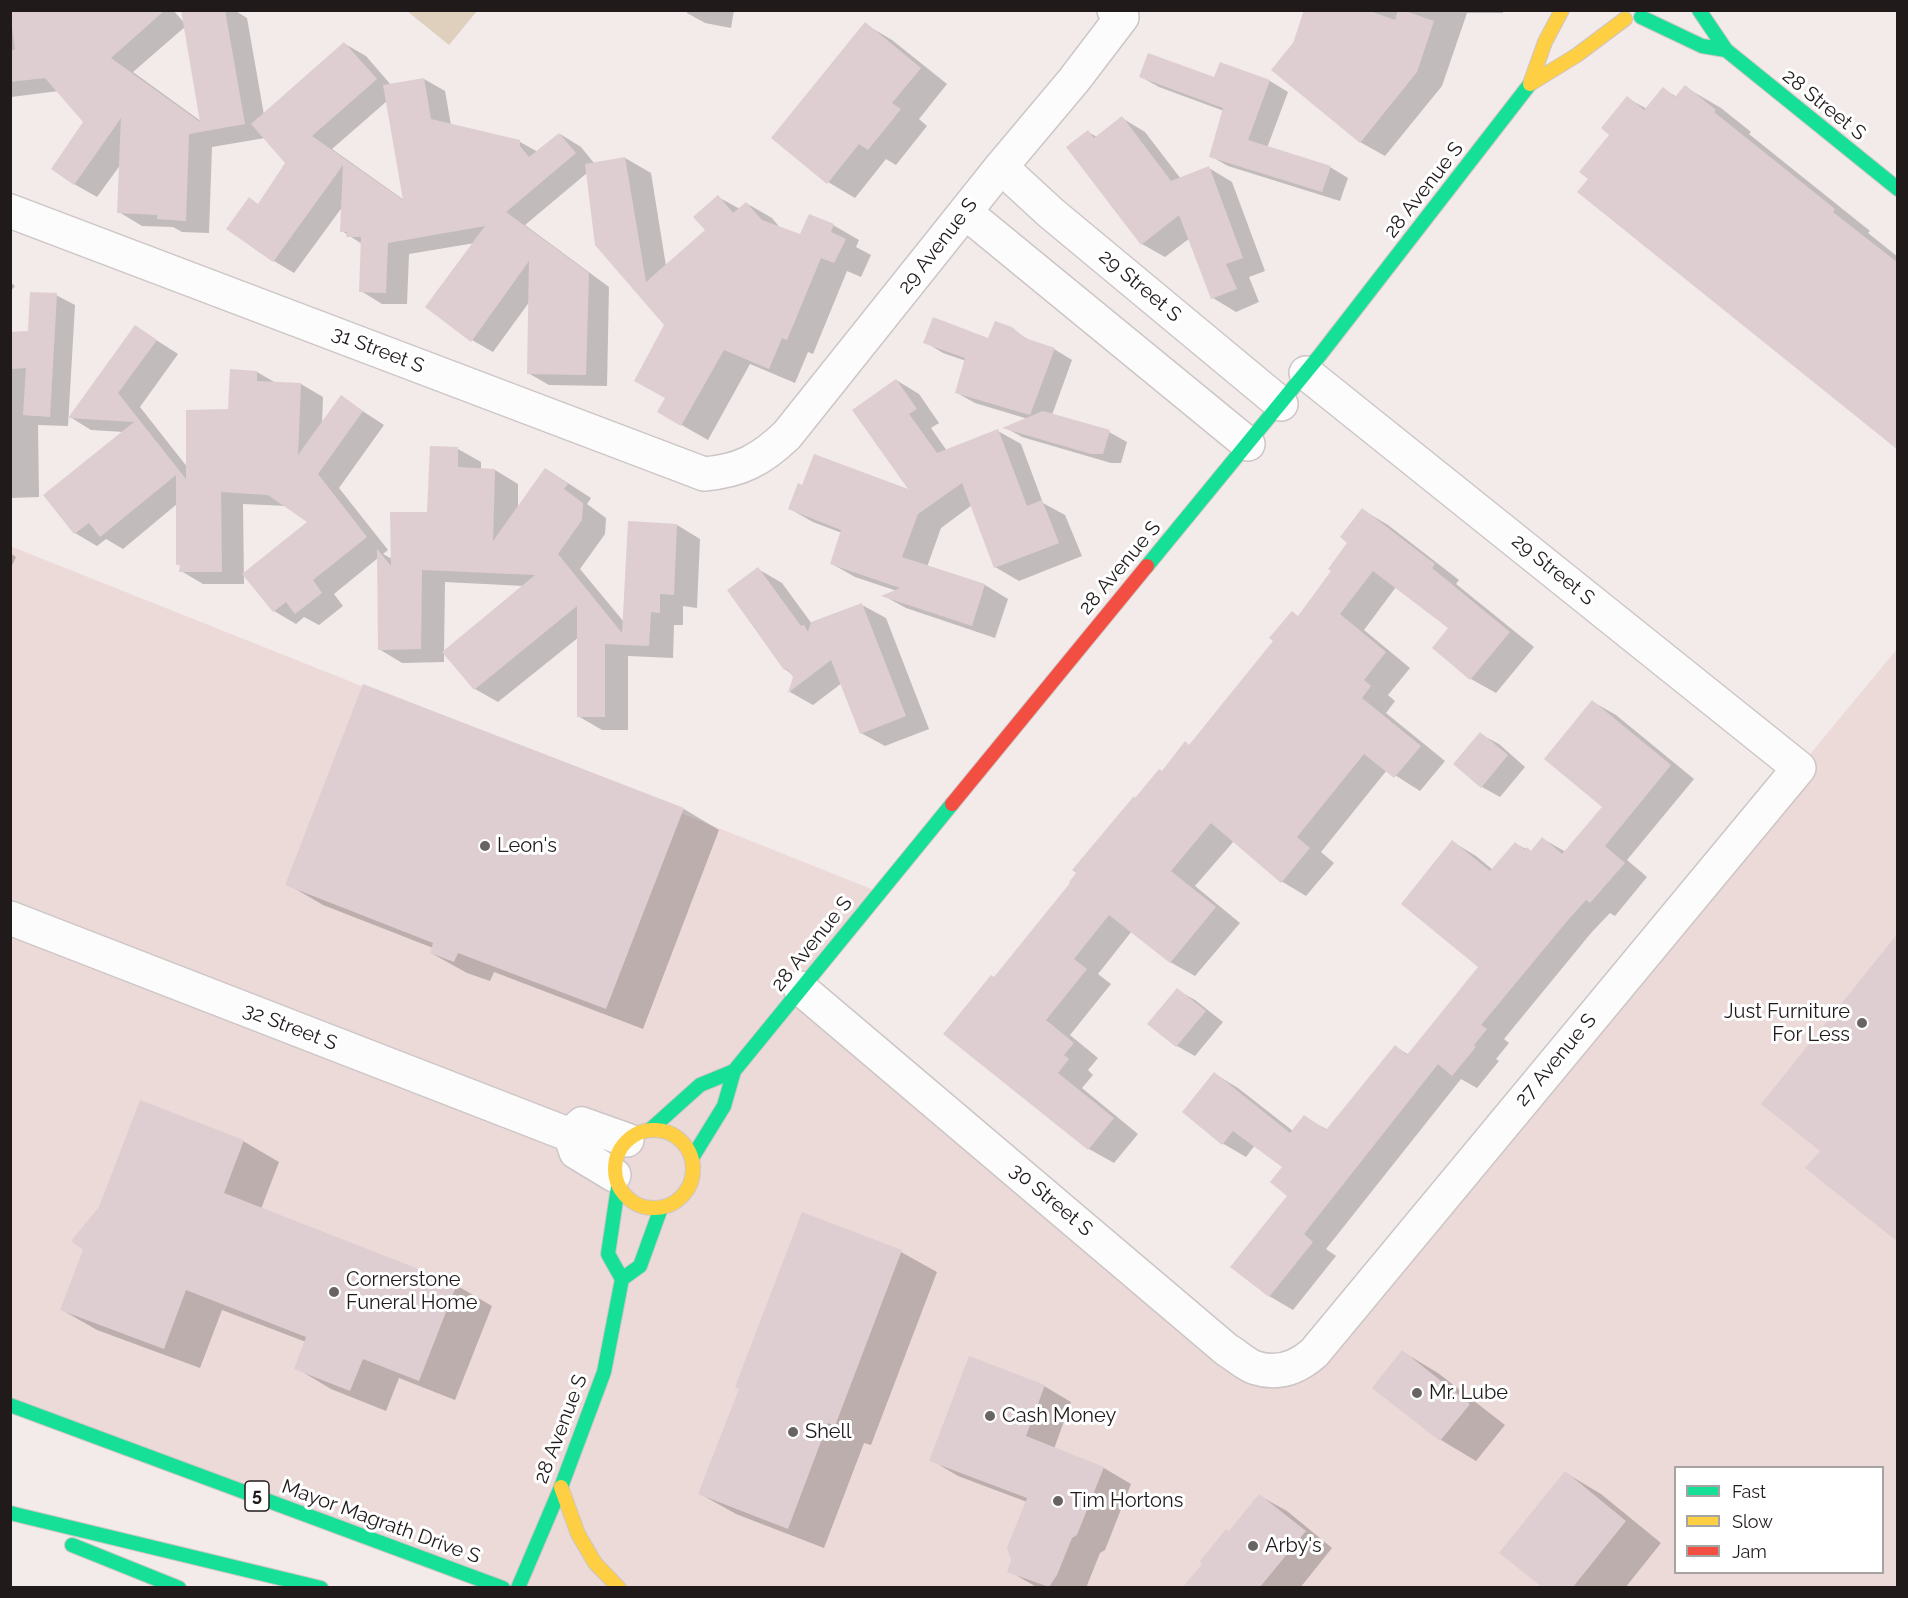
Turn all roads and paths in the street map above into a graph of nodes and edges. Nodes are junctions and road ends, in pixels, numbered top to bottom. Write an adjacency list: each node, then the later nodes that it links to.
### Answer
1 (1562, 10): 8 (street)
2 (1699, 10): 7 (street)
3 (1118, 14): 9 (street, 29 Avenue S)
4 (1645, 14): 6 (street); 7 (street)
5 (1609, 17): 6 (street)
6 (1625, 19): 8 (street)
7 (1726, 50): 10 (street, 28 Street S)
8 (1530, 84): 13 (street, 28 Avenue S)
9 (1000, 167): 12 (street, 29 Avenue S); 14 (street, 29 Street S)
10 (1898, 189)
11 (10, 211): 16 (street, 31 Street S)
12 (965, 212): 15 (street); 16 (street, 29 Avenue S)
13 (1306, 373): 14 (street, 28 Avenue S); 17 (street, 29 Street S)
14 (1281, 404): 15 (street, 28 Avenue S)
15 (1248, 444): 19 (street, 28 Avenue S)
16 (746, 465)
17 (1799, 768): 27 (street, 27 Avenue S)
18 (10, 918): 21 (street, 32 Street S)
19 (800, 988): 20 (street, 28 Avenue S); 27 (street, 30 Street S)
20 (734, 1071): 22 (street, 28 Avenue S); 23 (street, 28 Avenue S)
21 (570, 1135): 22 (street); 24 (street)
22 (639, 1135): 23 (street); 24 (street, 28 Avenue S)
23 (692, 1158): 25 (street, 28 Avenue S)
24 (616, 1181): 25 (street); 26 (street, 28 Avenue S)
25 (661, 1208): 26 (street)
26 (622, 1279): 29 (street, 28 Avenue S)
27 (1314, 1353)
28 (10, 1405): 35 (street, Mayor Magrath Drive S / 5)
29 (561, 1486): 36 (street, 28 Avenue S); 37 (street)
30 (10, 1513): 34 (street)
31 (10, 1522): 32 (street)
32 (165, 1584): 33 (street)
33 (179, 1587)
34 (321, 1587)
35 (503, 1587)
36 (518, 1587)
37 (619, 1587)

